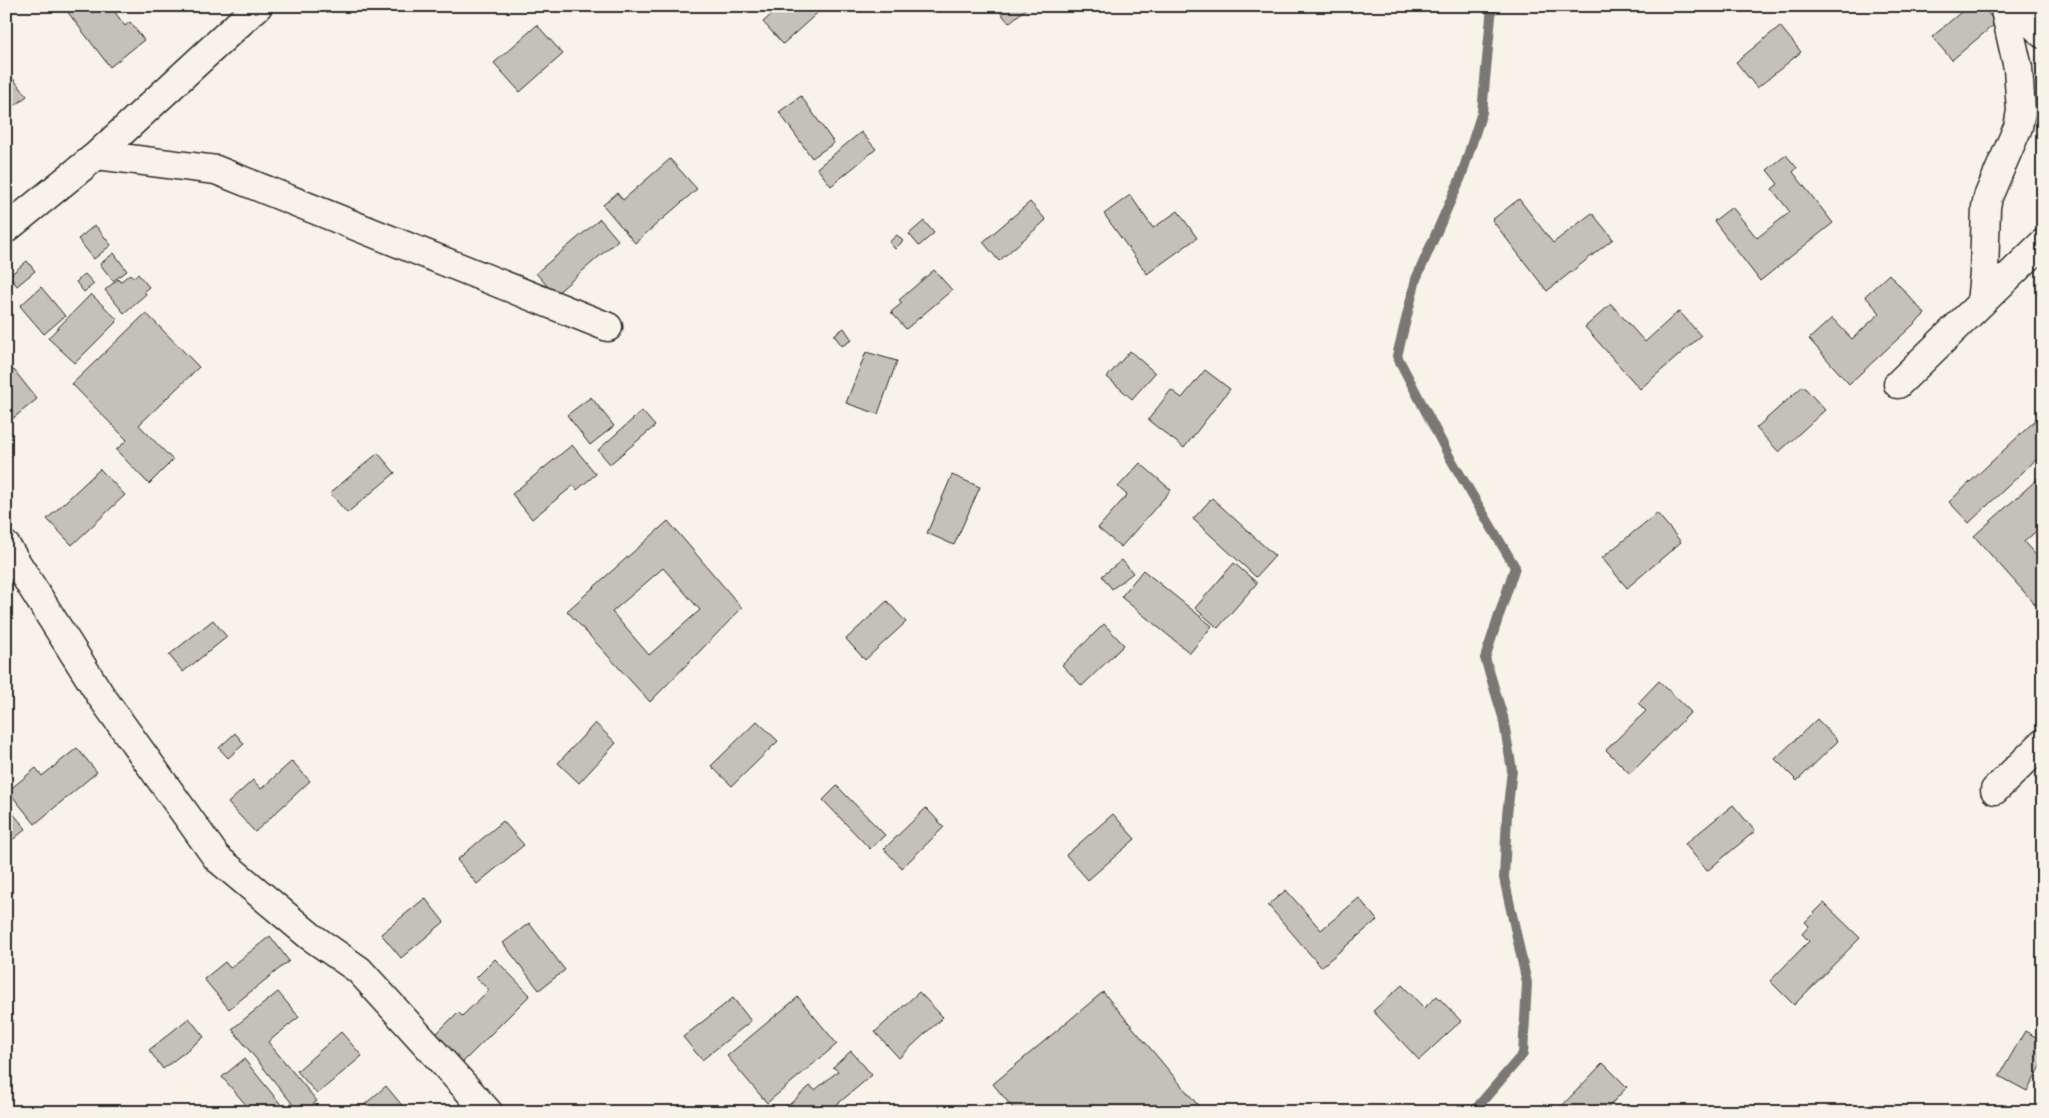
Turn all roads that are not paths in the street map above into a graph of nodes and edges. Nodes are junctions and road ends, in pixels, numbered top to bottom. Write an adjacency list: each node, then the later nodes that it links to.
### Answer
1 (258, 6): 5 (street)
2 (2004, 6): 8 (street)
3 (2010, 6): 4 (street)
4 (2043, 34)
5 (96, 155): 6 (street); 9 (street)
6 (6, 228)
7 (2043, 243): 8 (street)
8 (1981, 303): 10 (street)
9 (608, 327)
10 (1898, 384)
11 (6, 546): 14 (street)
12 (2043, 743): 13 (street)
13 (1995, 790)
14 (488, 1112)

